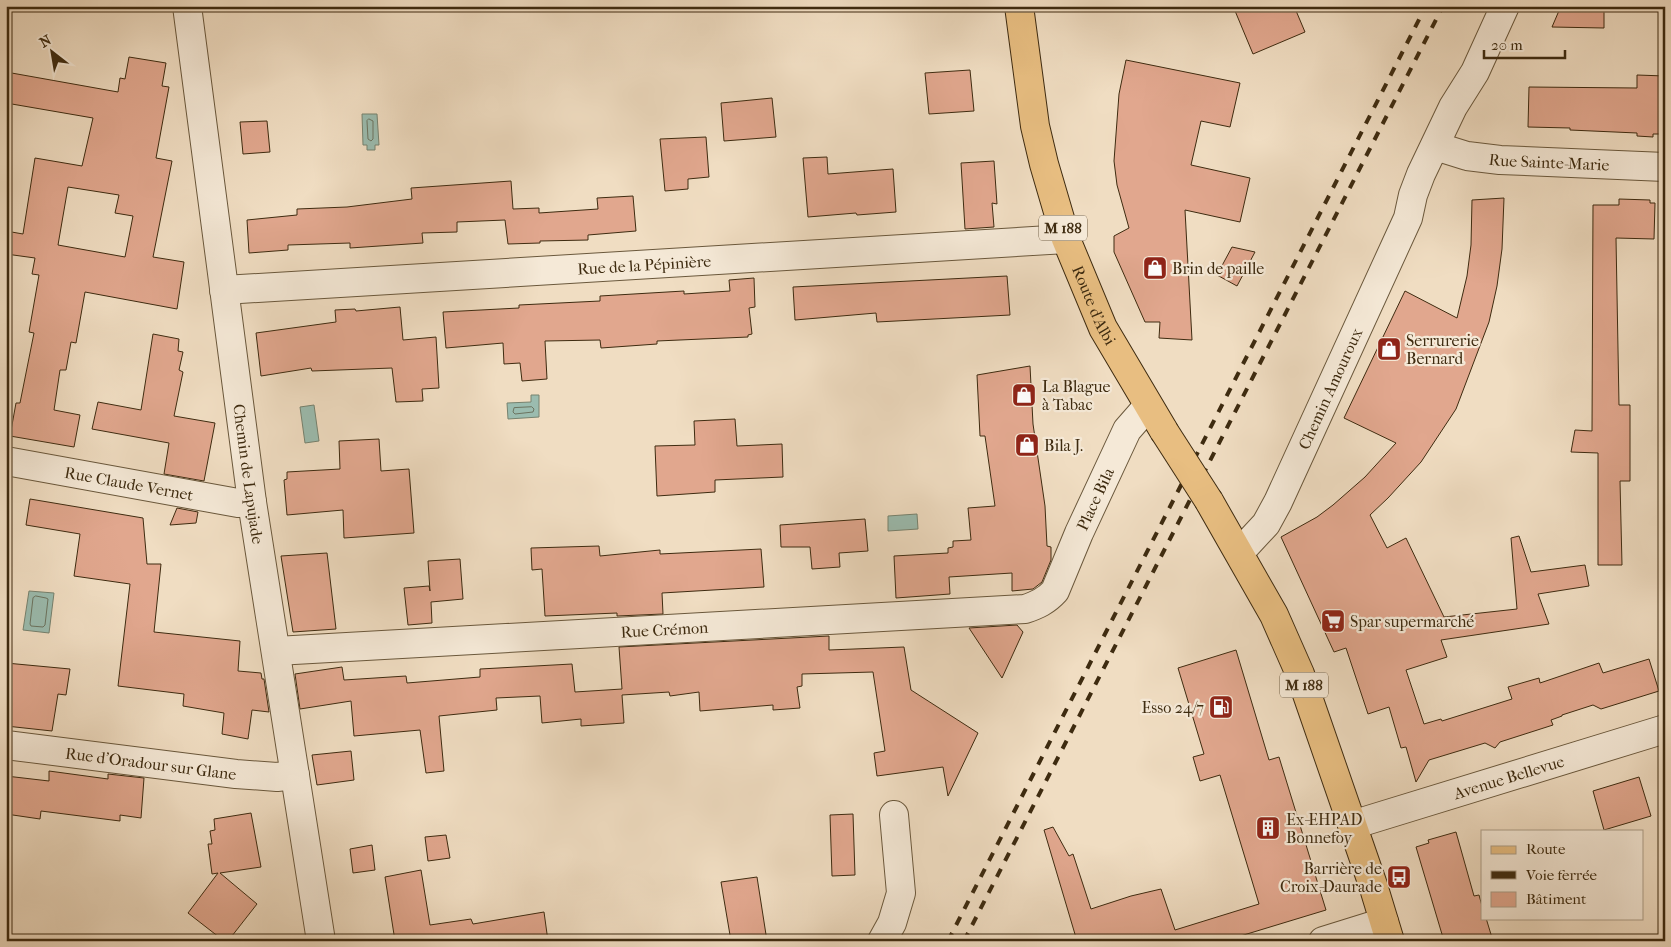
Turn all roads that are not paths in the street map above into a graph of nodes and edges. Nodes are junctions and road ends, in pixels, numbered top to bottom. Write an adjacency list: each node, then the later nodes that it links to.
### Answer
1 (187, 6): 7 (street, Chemin de Lapujade)
2 (1019, 6): 6 (main road, Route d'Albi / M 188)
3 (1505, 6): 4 (street, Chemin Amouroux)
4 (1444, 149): 5 (street, Rue Sainte-Marie); 11 (street, Chemin Amouroux)
5 (1665, 167)
6 (1066, 239): 7 (street, Rue de la Pépinière); 8 (main road, Route d'Albi / M 188)
7 (224, 290): 10 (street, Chemin de Lapujade)
8 (1148, 406): 11 (main road, Route d'Albi / M 188, bridge); 12 (street, Place Bila)
9 (6, 461): 10 (street, Rue Claude Vernet)
10 (252, 502): 13 (street, Chemin de Lapujade)
11 (1240, 552): 18 (main road, M 188)
12 (1050, 597): 13 (street, Rue Crémon)
13 (276, 651): 16 (street, Chemin de Lapujade)
14 (1665, 729): 18 (street, Avenue Bellevue)
15 (6, 745): 16 (street, Rue d'Oradour sur Glane)
16 (295, 775): 20 (street, Chemin de Lapujade)
17 (894, 815): 21 (street)
18 (1352, 825): 19 (main road, M 188)
19 (1387, 932): 22 (street)
20 (320, 941)
21 (882, 941)
22 (1323, 941)

